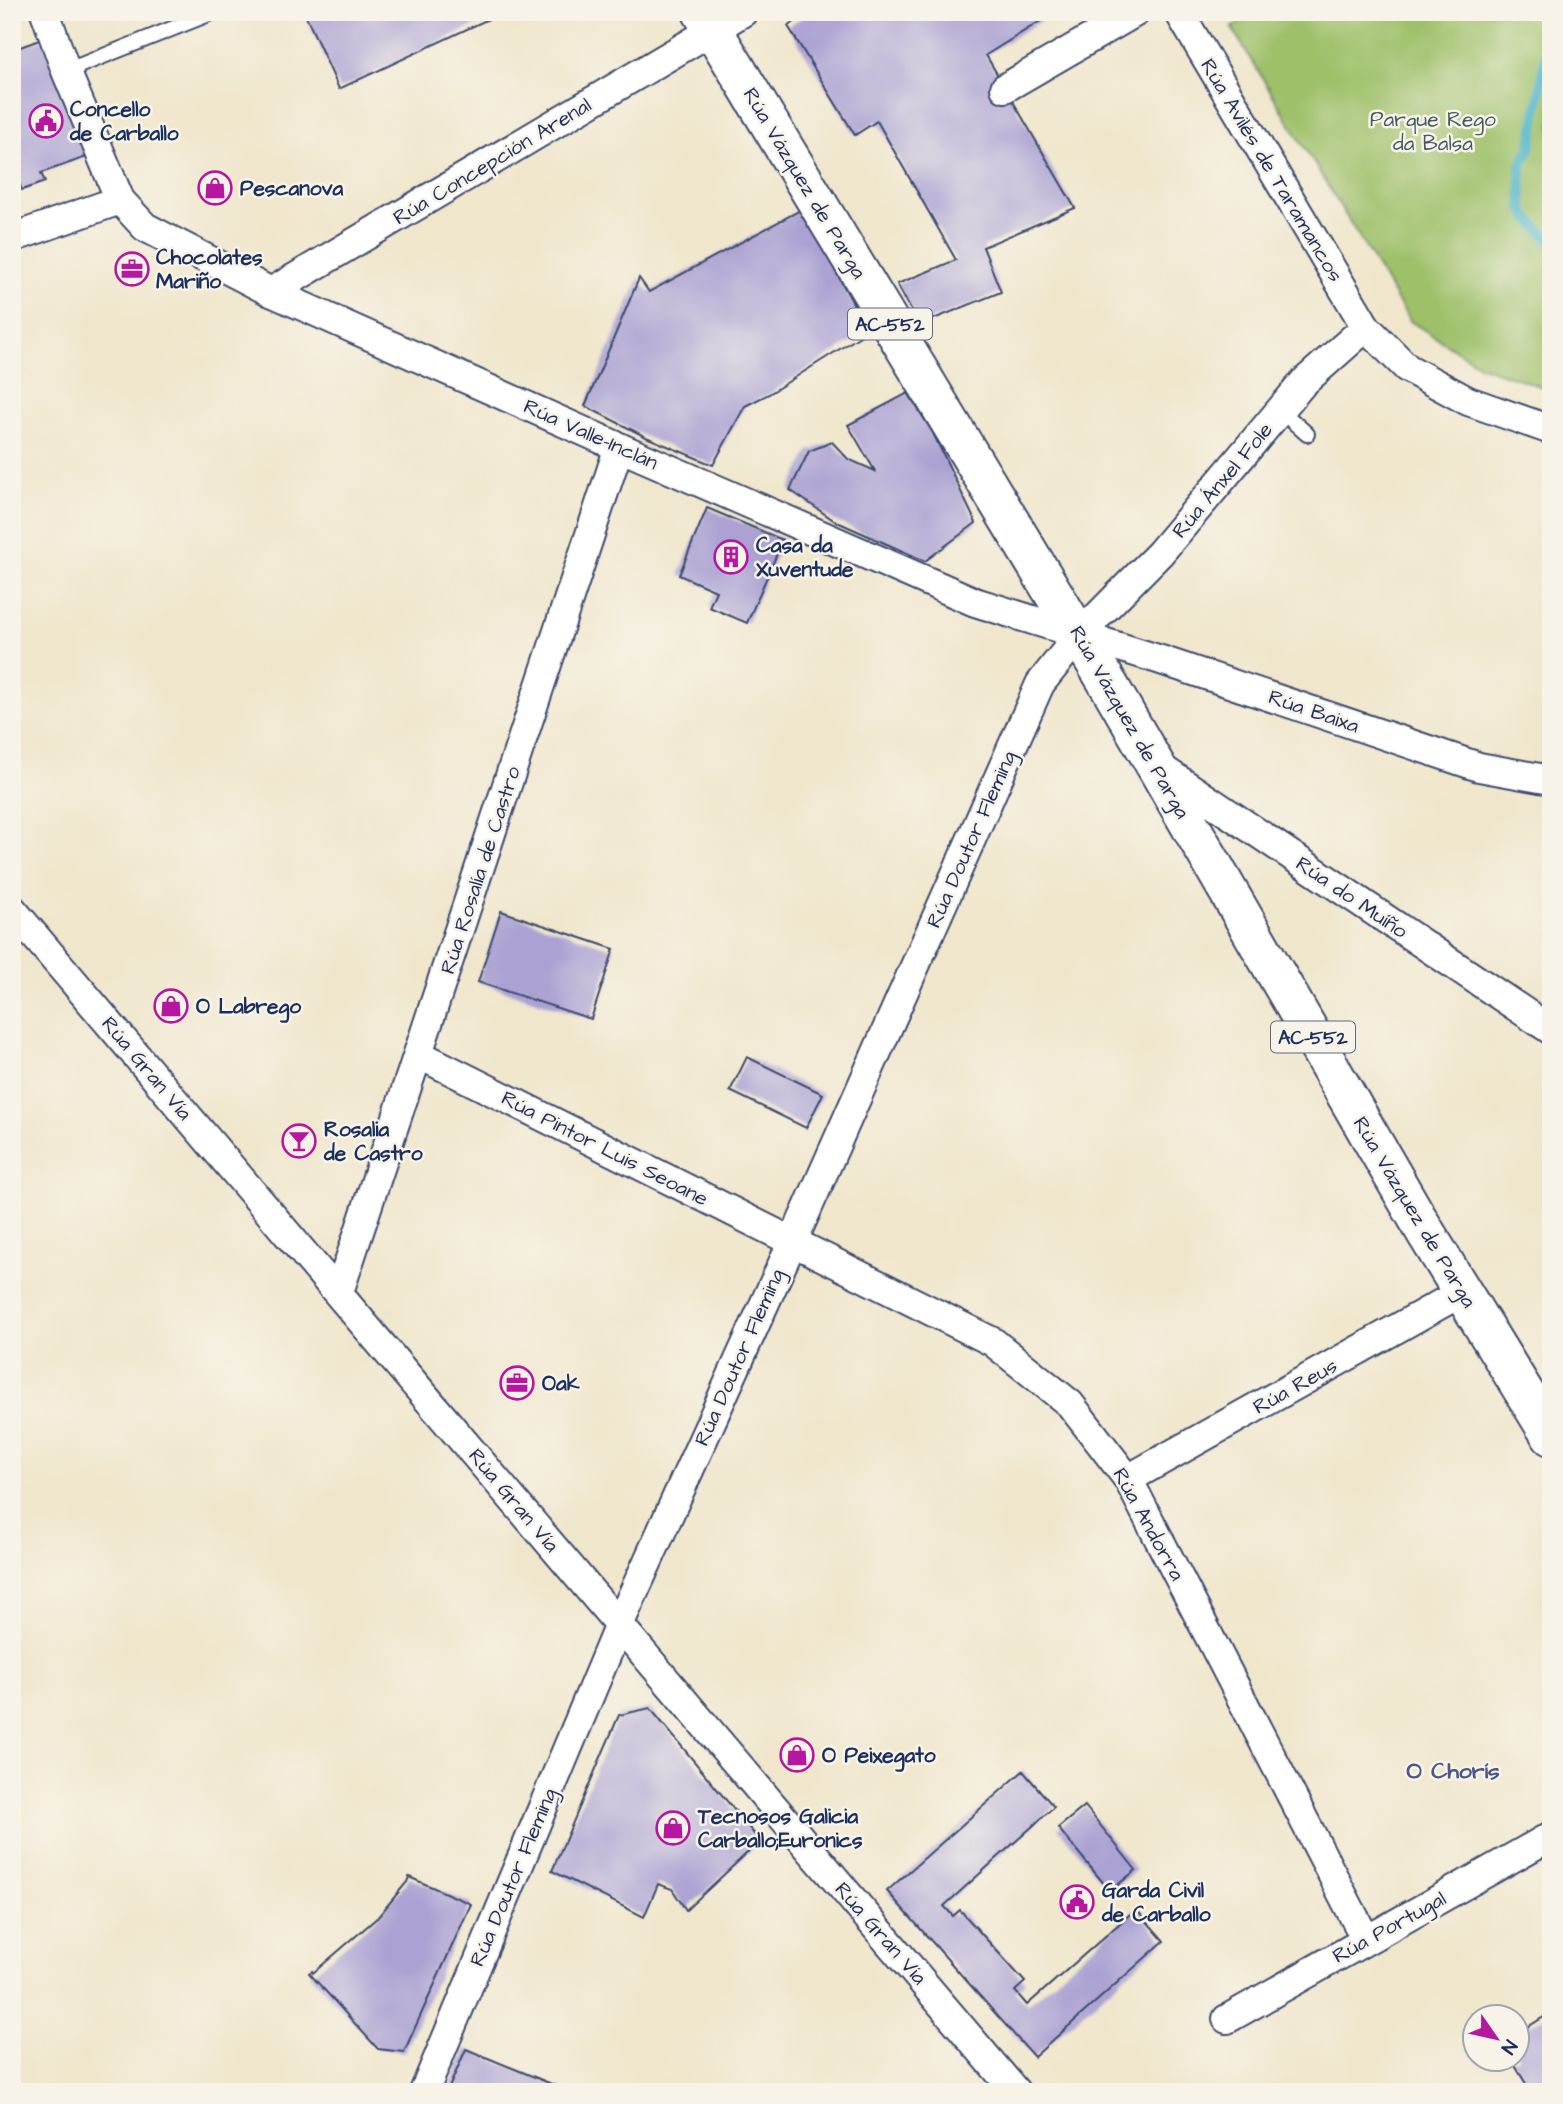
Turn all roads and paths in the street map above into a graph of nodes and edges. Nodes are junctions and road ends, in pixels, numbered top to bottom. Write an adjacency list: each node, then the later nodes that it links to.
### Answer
1 (46, 12): 6 (street)
2 (214, 12): 6 (lane)
3 (1136, 12): 7 (street)
4 (1179, 12): 11 (street, Rúa Avilés de Taramancos)
5 (719, 18): 10 (street, Rúa Concepción Arenal); 16 (main road, Rúa Vázquez de Parga / AC-552)
6 (66, 71): 8 (street)
7 (1005, 88)
8 (120, 200): 9 (street); 10 (street, Rúa Valle-Inclán)
9 (12, 238)
10 (271, 292): 15 (street, Rúa Valle-Inclán)
11 (1366, 327): 12 (street, Rúa Ánxel Fole); 13 (street, Rúa Avilés de Taramancos)
12 (1280, 410): 14 (lane); 16 (street, Rúa Ánxel Fole)
13 (1551, 430)
14 (1307, 434)
15 (619, 447): 16 (street, Rúa Valle-Inclán); 21 (street, Rúa Rosalía de Castro)
16 (1079, 635): 17 (main road, Rúa Vázquez de Parga / AC-552); 18 (street, Rúa Baixa); 22 (street, Rúa Doutor Fleming)
17 (1154, 764): 20 (street, Rúa do Muíño); 24 (main road, Rúa Vázquez de Parga / AC-552)
18 (1551, 780)
19 (12, 909): 23 (street, Rúa Gran Vía)
20 (1551, 1030)
21 (420, 1055): 22 (street, Rúa Pintor Luis Seoane); 23 (street, Rúa Rosalía de Castro)
22 (791, 1242): 26 (street, Rúa Andorra); 27 (street, Rúa Doutor Fleming)
23 (339, 1292): 27 (street, Rúa Gran Vía)
24 (1462, 1292): 25 (main road, Rúa Vázquez de Parga / AC-552); 26 (street, Rúa Reus)
25 (1551, 1436)
26 (1128, 1479): 29 (street, Rúa Andorra)
27 (618, 1625): 31 (street, Rúa Doutor Fleming); 32 (street, Rúa Gran Vía)
28 (1551, 1836): 29 (street, Rúa Portugal)
29 (1366, 1940): 30 (street, Rúa Portugal)
30 (1227, 2019)
31 (424, 2092)
32 (1016, 2092)

